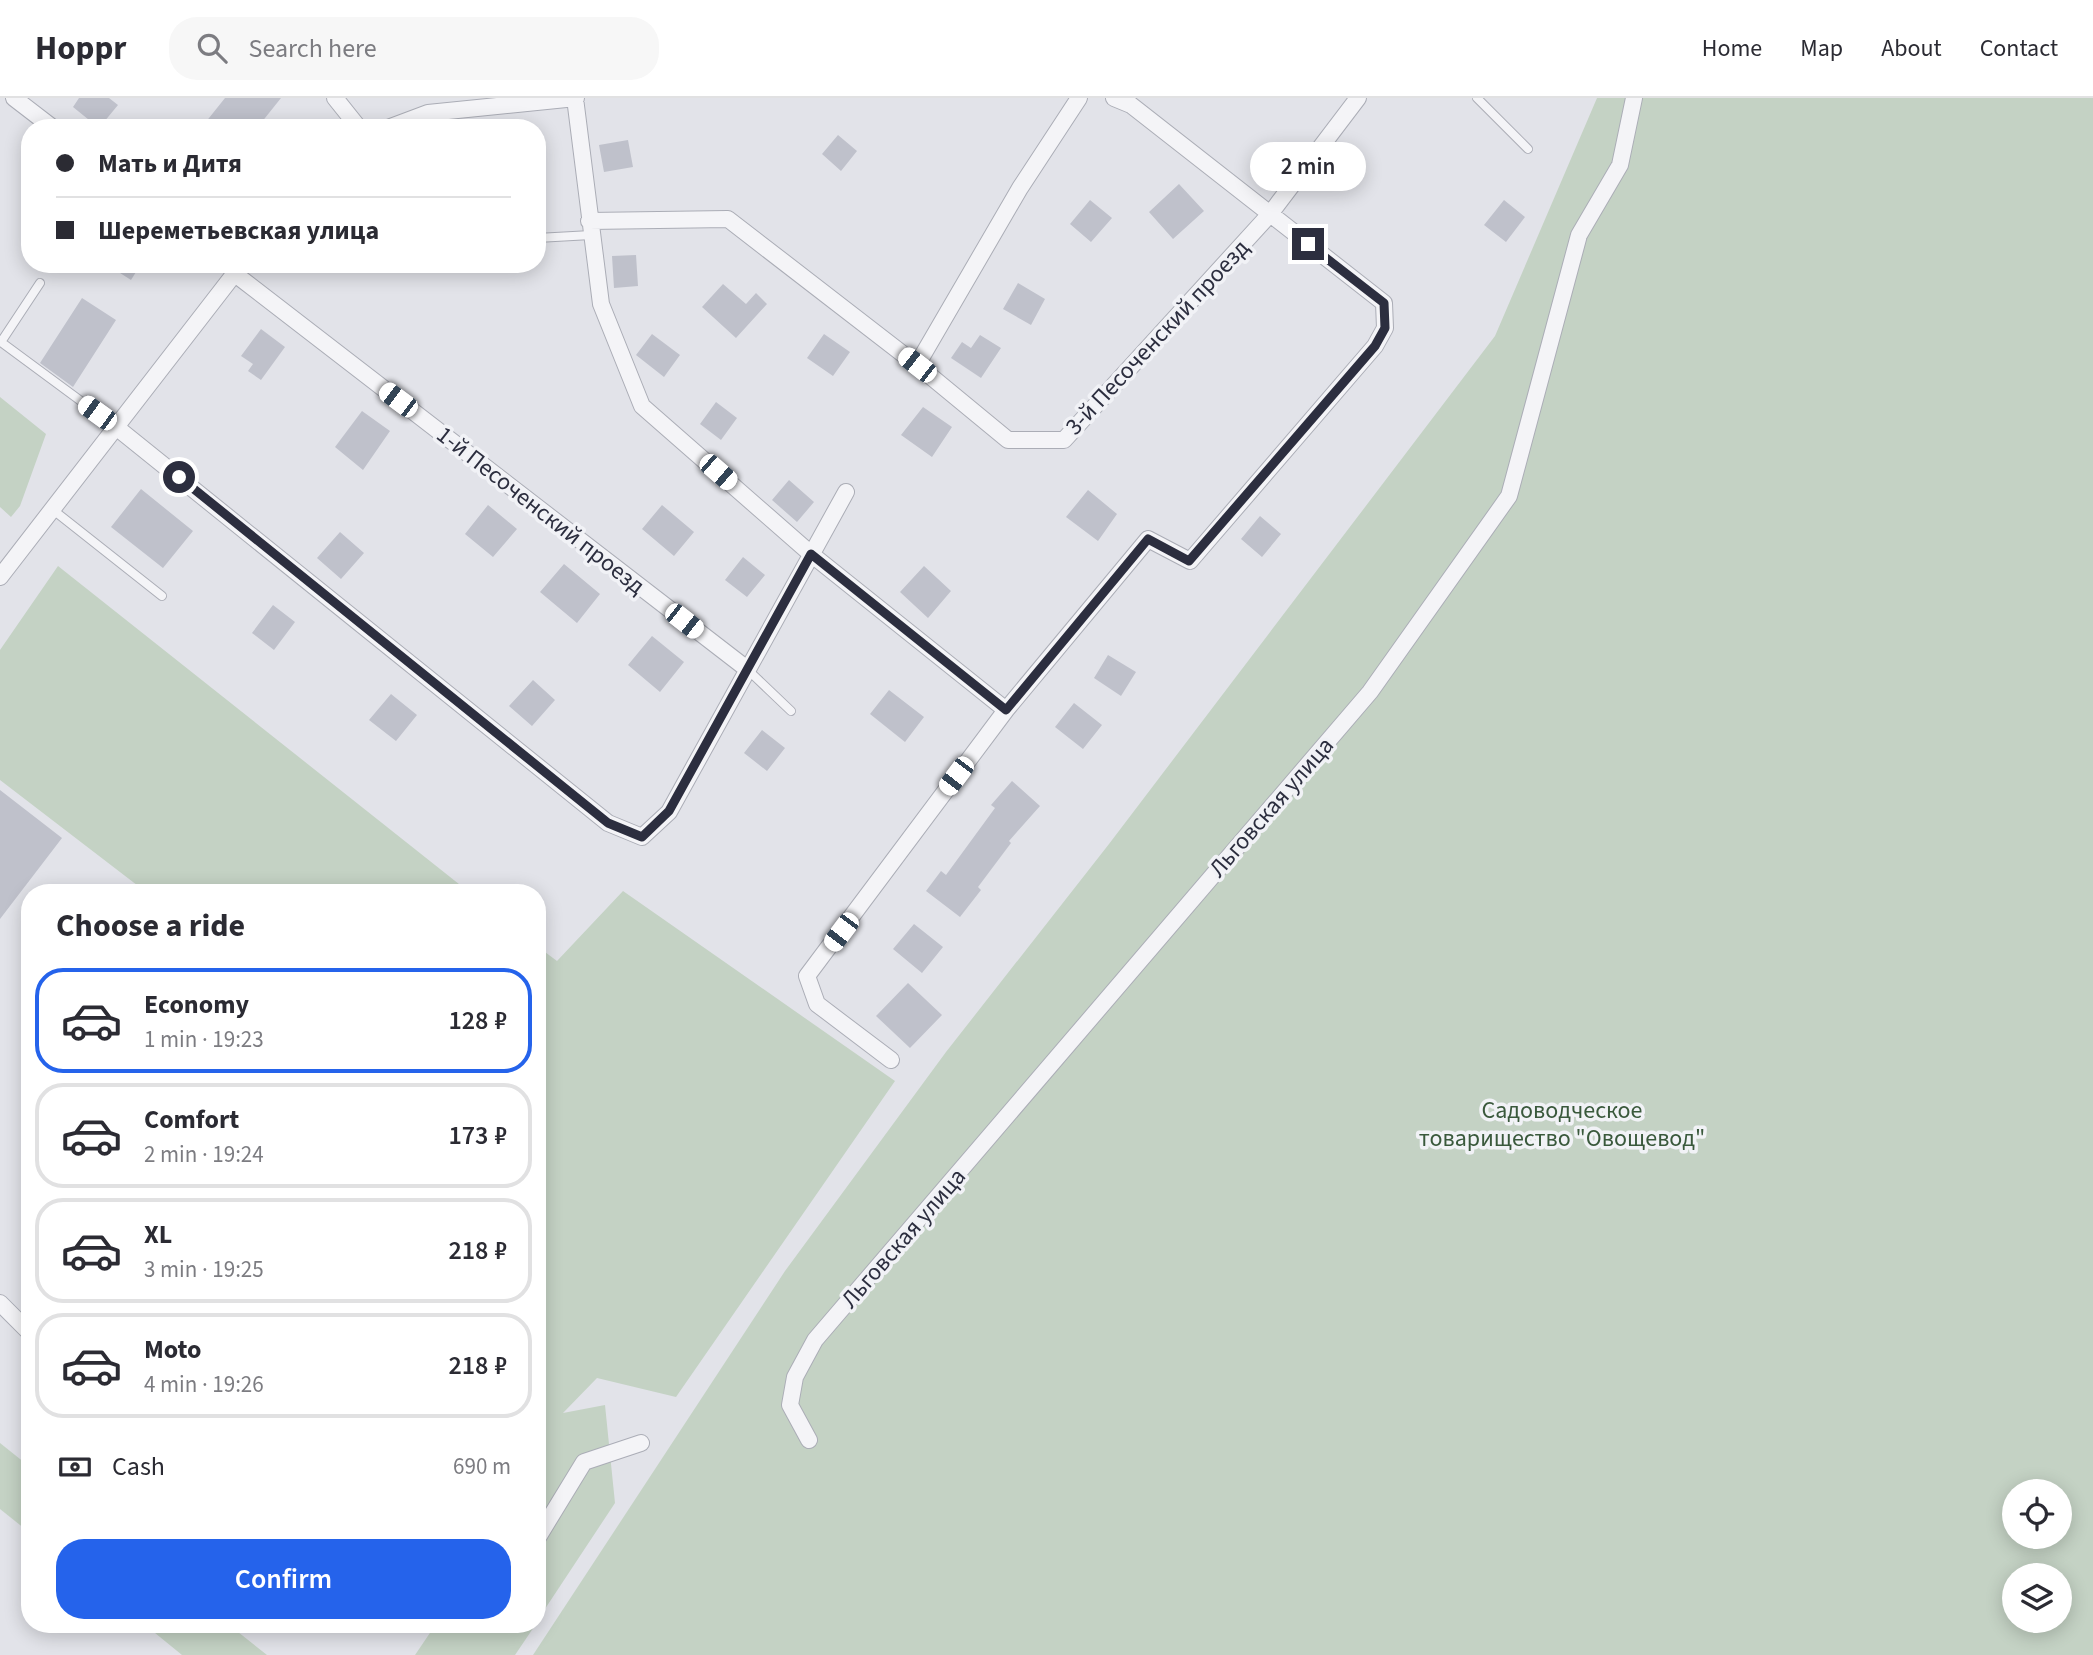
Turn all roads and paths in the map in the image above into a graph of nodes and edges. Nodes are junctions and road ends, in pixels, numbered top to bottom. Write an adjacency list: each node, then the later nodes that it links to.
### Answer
1 (15, 98): 10 (street)
2 (335, 98): 11 (street)
3 (575, 98): 9 (street); 15 (street)
4 (1079, 98): 20 (street)
5 (1114, 98): 14 (street)
6 (1358, 98): 14 (street, 3-й Песоченский проезд)
7 (1477, 98): 13 (lane)
8 (1634, 98): 33 (street, Льговская улица)
9 (490, 103): 12 (street)
10 (42, 119)
11 (352, 119)
12 (412, 119)
13 (1528, 149)
14 (1270, 214): 20 (street, 3-й Песоченский проезд); 28 (street)
15 (590, 228): 16 (lane); 20 (street, 3-й Песоченский проезд); 24 (street)
16 (546, 236)
17 (236, 273): 21 (street)
18 (244, 273): 27 (street, 1-й Песоченский проезд)
19 (40, 283): 21 (lane)
20 (917, 365)
21 (116, 427): 23 (street); 27 (street)
22 (846, 492): 24 (street)
23 (52, 509): 25 (street); 26 (lane)
24 (811, 554): 27 (street); 28 (street)
25 (0, 577)
26 (162, 596)
27 (747, 669): 29 (lane)
28 (1006, 710): 30 (street)
29 (791, 711)
30 (891, 1060)
31 (0, 1303): 32 (street)
32 (21, 1323)
33 (809, 1440)
34 (640, 1443): 35 (street)
35 (546, 1524)

